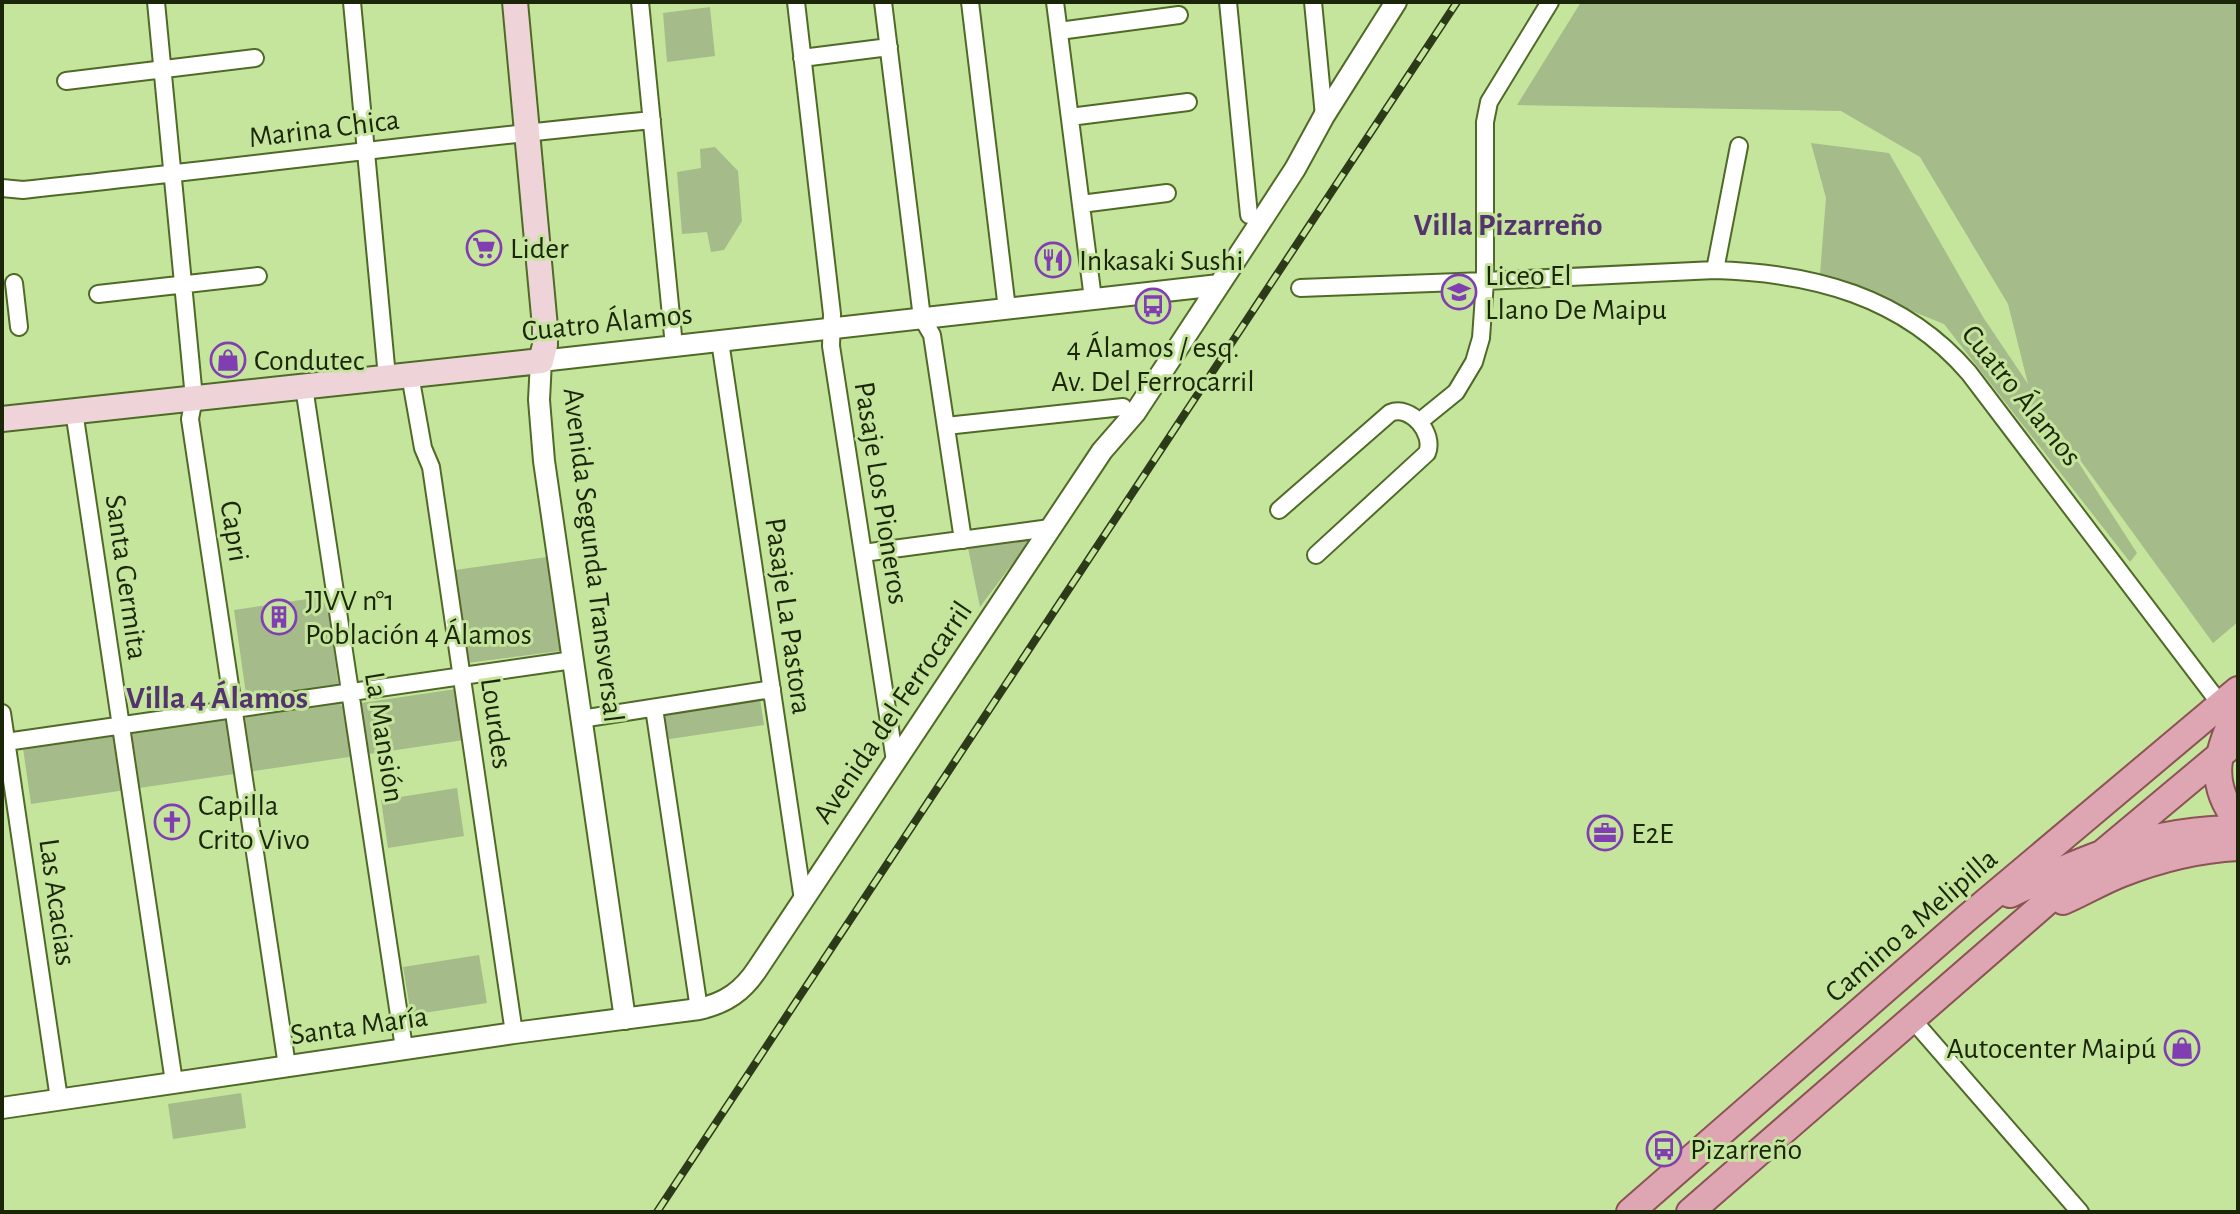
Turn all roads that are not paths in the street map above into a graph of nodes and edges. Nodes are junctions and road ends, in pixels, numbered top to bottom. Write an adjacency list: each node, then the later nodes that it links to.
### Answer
1 (156, 2): 18 (street, Capri)
2 (352, 2): 26 (street, Lourdes)
3 (515, 2): 24 (main road, Avenida Segunda Transversal)
4 (640, 2): 23 (street)
5 (796, 2): 17 (street, Pasaje Los Pioneros)
6 (883, 2): 15 (street)
7 (970, 2): 42 (street)
8 (1055, 2): 14 (street)
9 (1228, 2): 31 (street)
10 (1313, 2): 21 (street)
11 (1396, 2): 21 (street, Avenida del Ferrocarril)
12 (1550, 2): 34 (street)
13 (1179, 15): 14 (street)
14 (1059, 31): 22 (street)
15 (889, 47): 17 (street); 43 (street)
16 (255, 58): 18 (street)
17 (802, 58): 45 (street, Pasaje Los Pioneros)
18 (162, 69): 19 (street); 27 (street, Capri)
19 (66, 81)
20 (1188, 102): 22 (street)
21 (1324, 116): 31 (street, Avenida del Ferrocarril); 37 (street, Avenida del Ferrocarril)
22 (1070, 117): 30 (street)
23 (652, 120): 24 (street, Marina Chica); 47 (street)
24 (527, 132): 26 (street, Marina Chica); 48 (main road, Avenida Segunda Transversal)
25 (1739, 146): 32 (street)
26 (366, 151): 27 (street, Marina Chica); 49 (street, Lourdes)
27 (173, 175): 28 (street, Marina Chica); 36 (street, Capri)
28 (2, 188)
29 (1167, 193): 30 (street)
30 (1081, 204): 40 (street)
31 (1249, 215): 37 (street, Avenida del Ferrocarril)
32 (1715, 270): 34 (street, Cuatro Álamos); 67 (street, Cuatro Álamos)
33 (258, 276): 36 (street)
34 (1485, 281): 38 (street, Cuatro Álamos); 55 (street)
35 (14, 283): 41 (street)
36 (183, 285): 39 (street); 51 (street, Capri)
37 (1211, 286): 40 (street, Cuatro Álamos); 52 (street, Avenida del Ferrocarril); 57 (street, Avenida del Ferrocarril)
38 (1300, 288)
39 (98, 294)
40 (1093, 299): 42 (street, Cuatro Álamos)
41 (9, 304): 44 (street)
42 (1007, 309): 43 (street, Cuatro Álamos)
43 (922, 318): 45 (street, Cuatro Álamos); 56 (street)
44 (19, 327)
45 (831, 329): 46 (street, Cuatro Álamos); 61 (street, Pasaje Los Pioneros)
46 (720, 341): 47 (street, Cuatro Álamos); 65 (street, Pasaje La Pastora)
47 (674, 346): 48 (street, Cuatro Álamos)
48 (541, 361): 49 (main road, Cuatro Álamos); 63 (street, Avenida Segunda Transversal)
49 (399, 376): 50 (main road, Cuatro Álamos); 64 (street, Lourdes)
50 (304, 387): 51 (main road, Cuatro Álamos); 66 (street, La Mansión)
51 (194, 398): 53 (main road, Cuatro Álamos); 69 (street, Capri)
52 (1123, 407): 56 (street); 57 (street, Avenida del Ferrocarril)
53 (74, 411): 54 (main road, Cuatro Álamos); 72 (street, Santa Germita)
54 (2, 419)
55 (1419, 422): 58 (street); 62 (street)
56 (946, 426): 60 (street)
57 (1102, 451): 59 (street, Avenida del Ferrocarril)
58 (1279, 510)
59 (1050, 528): 60 (street); 75 (street, Avenida del Ferrocarril)
60 (963, 540): 61 (street)
61 (863, 553): 75 (street, Pasaje Los Pioneros)
62 (1316, 555)
63 (573, 660): 64 (street); 71 (street, Avenida Segunda Transversal)
64 (462, 676): 66 (street); 88 (street, Lourdes)
65 (772, 689): 68 (street); 81 (street, Pasaje La Pastora)
66 (350, 693): 69 (street); 89 (street, La Mansión)
67 (2232, 701): 74 (main road); 83 (main road, Camino a Melipilla)
68 (654, 708): 71 (street); 85 (street)
69 (233, 709): 72 (street); 90 (street, Capri)
70 (2, 713): 73 (street, Las Acacias)
71 (581, 719): 86 (street, Avenida Segunda Transversal)
72 (120, 726): 73 (street); 91 (street, Santa Germita)
73 (6, 742): 92 (street, Las Acacias)
74 (2230, 746): 76 (main road); 77 (main road); 80 (main road)
75 (895, 761): 81 (street, Avenida del Ferrocarril)
76 (2238, 794)
77 (2238, 822)
78 (2238, 829): 80 (main road)
79 (2238, 847): 82 (main road)
80 (2104, 852): 82 (main road); 83 (main road)
81 (803, 900): 84 (street, Avenida del Ferrocarril)
82 (2037, 911): 87 (main road)
83 (1968, 917): 94 (main road, Camino a Melipilla)
84 (725, 1001): 85 (street, Santa María)
85 (699, 1009): 86 (street, Santa María)
86 (625, 1019): 88 (street, Santa María)
87 (1912, 1019): 95 (main road); 96 (street)
88 (514, 1033): 89 (street, Santa María)
89 (404, 1048): 90 (street, Santa María)
90 (287, 1066): 91 (street, Santa María)
91 (174, 1082): 92 (street, Santa María)
92 (59, 1099): 93 (street, Santa María)
93 (2, 1108)
94 (1630, 1212)
95 (1690, 1212)
96 (2080, 1212)

